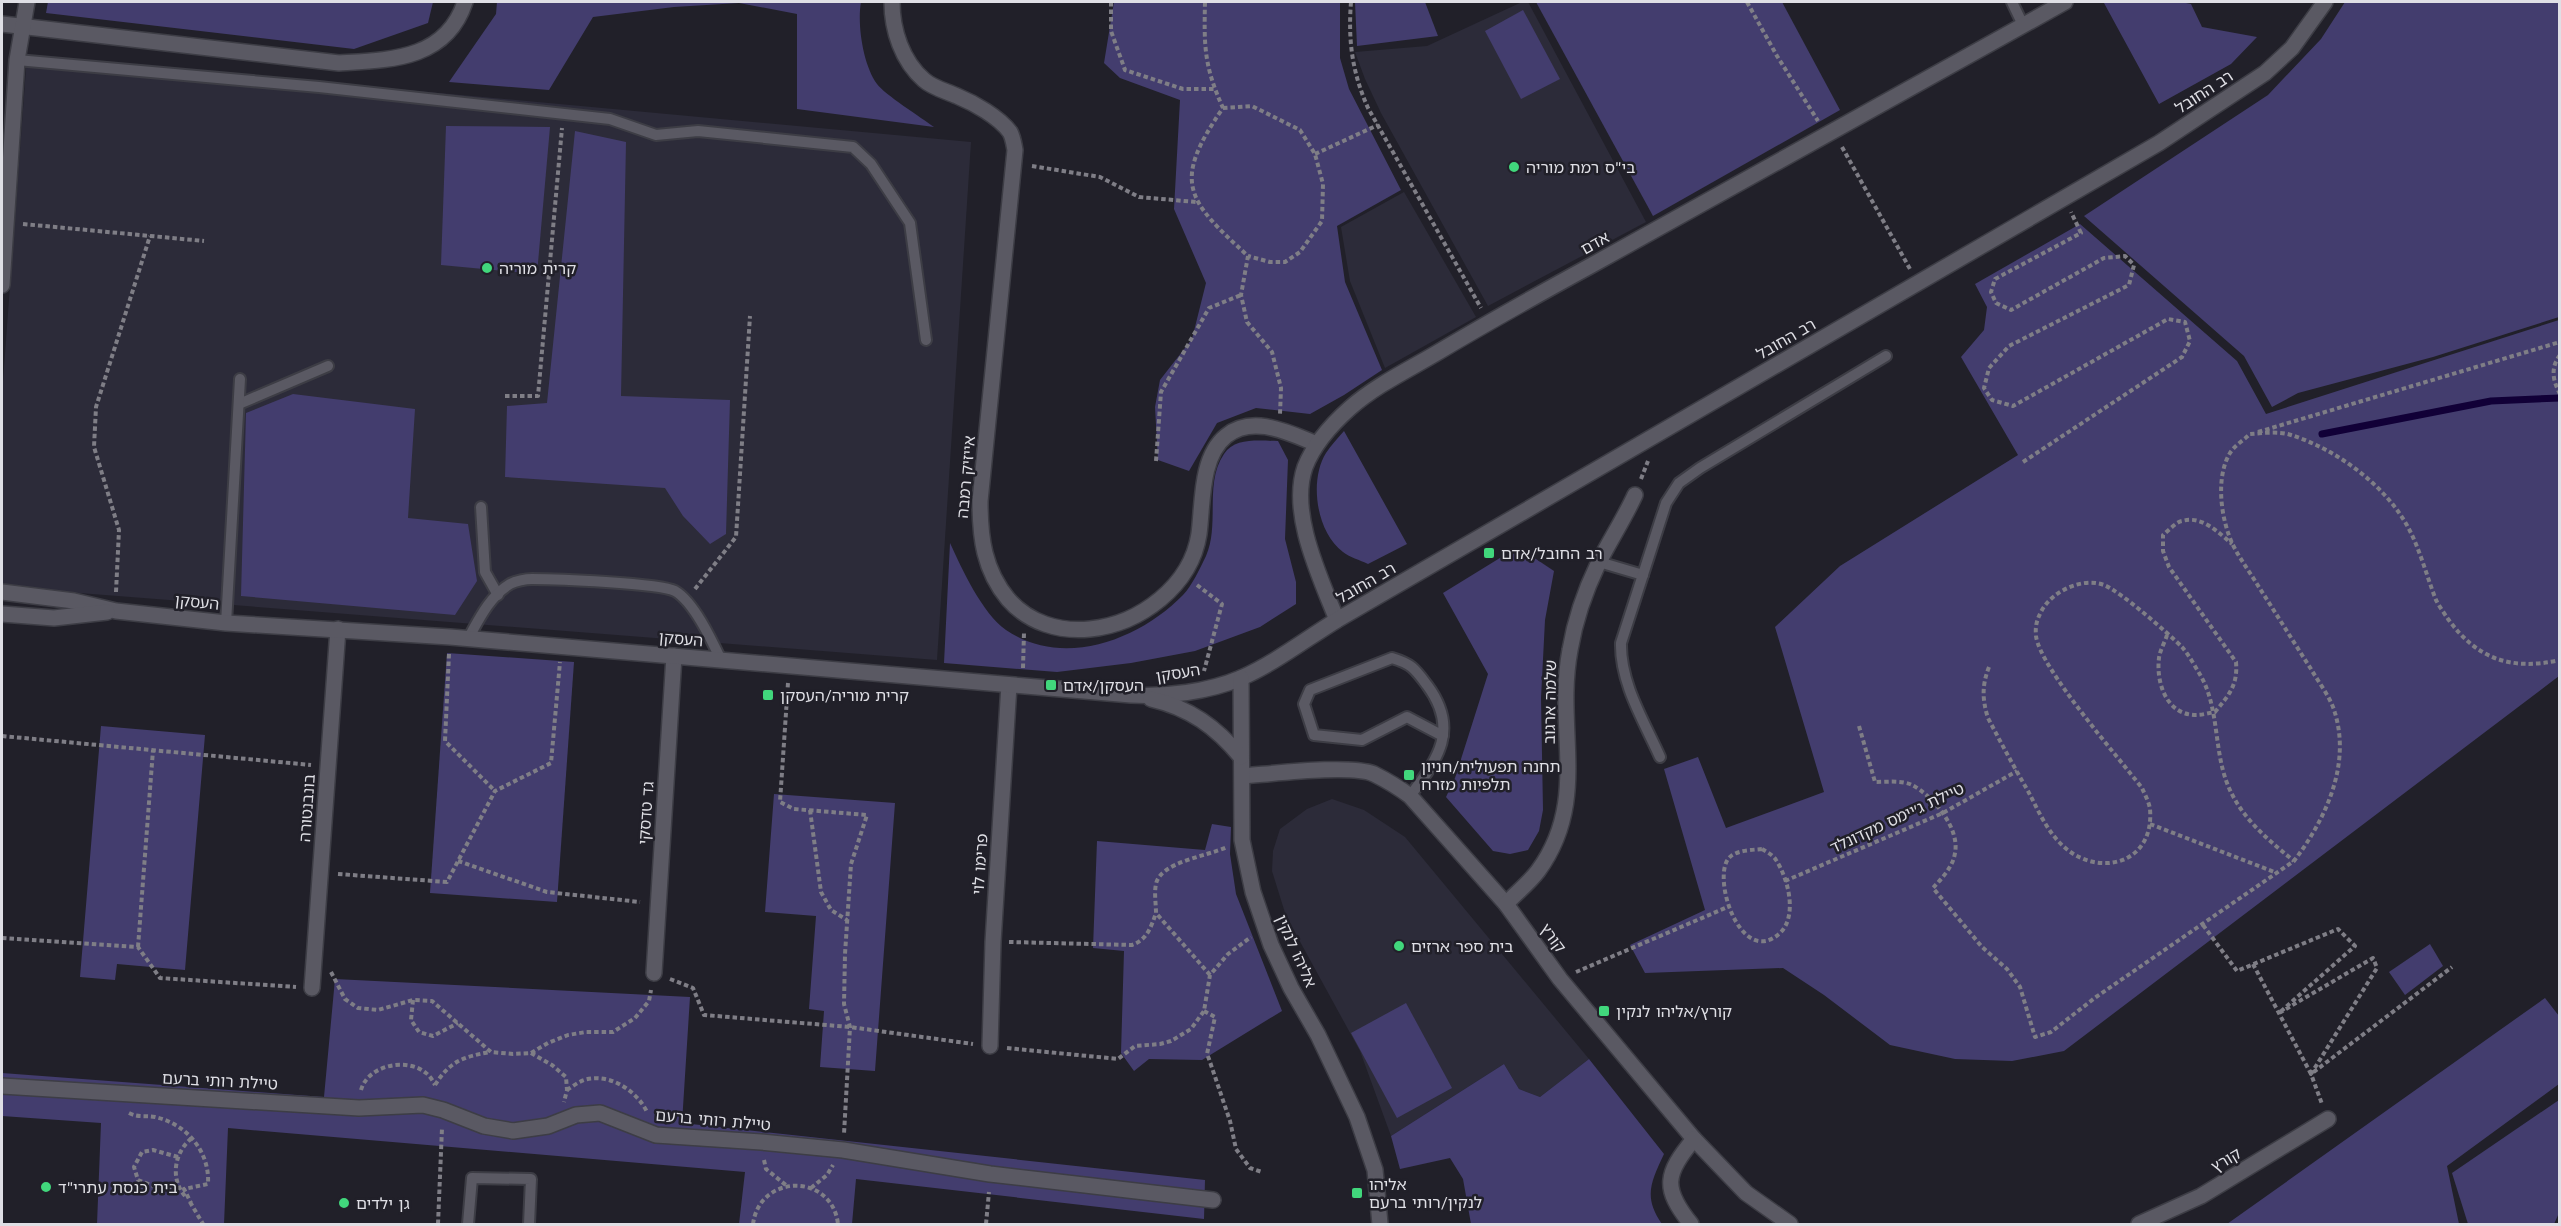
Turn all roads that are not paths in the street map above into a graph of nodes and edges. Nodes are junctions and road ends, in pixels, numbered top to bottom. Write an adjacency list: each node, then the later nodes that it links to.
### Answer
1 (27, 2): 9 (street)
2 (465, 2): 9 (street)
3 (892, 2): 17 (street, אייזיק רמבה)
4 (2012, 2): 8 (lane)
5 (2065, 2): 8 (street, אדם)
6 (2325, 2): 26 (street, רב החובל)
7 (2, 24): 9 (street)
8 (2023, 25): 17 (street, אדם)
9 (23, 26): 10 (street)
10 (17, 60): 11 (street); 12 (lane)
11 (2, 285)
12 (926, 340)
13 (1886, 356): 21 (lane)
14 (328, 366): 16 (lane)
15 (240, 379): 16 (lane)
16 (239, 404): 27 (lane)
17 (1317, 444): 26 (street, אדם)
18 (1635, 495): 20 (street, שלמה ארגוב)
19 (481, 507): 23 (lane)
20 (1599, 562): 21 (lane); 40 (street, שלמה ארגוב)
21 (1642, 575): 37 (lane)
22 (2, 592): 24 (street, העסקן)
23 (498, 595): 29 (lane); 31 (lane)
24 (116, 611): 25 (street, העסקן); 27 (street, העסקן)
25 (2, 614)
26 (1337, 620): 32 (street, רב החובל)
27 (226, 623): 28 (street, העסקן)
28 (338, 629): 29 (street, העסקן); 42 (street, בונבנטורה)
29 (468, 639): 30 (street, העסקן)
30 (674, 656): 31 (street, העסקן); 41 (street, גד טדסקי)
31 (721, 660): 33 (street, העסקן)
32 (1241, 678): 34 (street, העסקן); 36 (street, אליהו לנקין)
33 (1016, 686): 34 (street, העסקן); 43 (street, פרימו לוי)
34 (1131, 695): 36 (street)
35 (1443, 736): 35 (lane); 39 (lane)
36 (1241, 757): 38 (street, אליהו לנקין)
37 (1660, 758)
38 (1243, 776): 39 (street, קורץ); 50 (street, אליהו לנקין)
39 (1410, 796): 40 (street, קורץ)
40 (1506, 904): 46 (street, קורץ)
41 (654, 973)
42 (312, 988)
43 (990, 1046)
44 (2, 1086): 47 (street, טיילת רותי ברעם)
45 (2328, 1119): 53 (street, קורץ)
46 (1694, 1139): 51 (street); 52 (street, קורץ)
47 (1213, 1200)
48 (468, 1224): 49 (lane)
49 (529, 1224)
50 (1380, 1224)
51 (1691, 1224)
52 (1790, 1224)
53 (2139, 1224)

